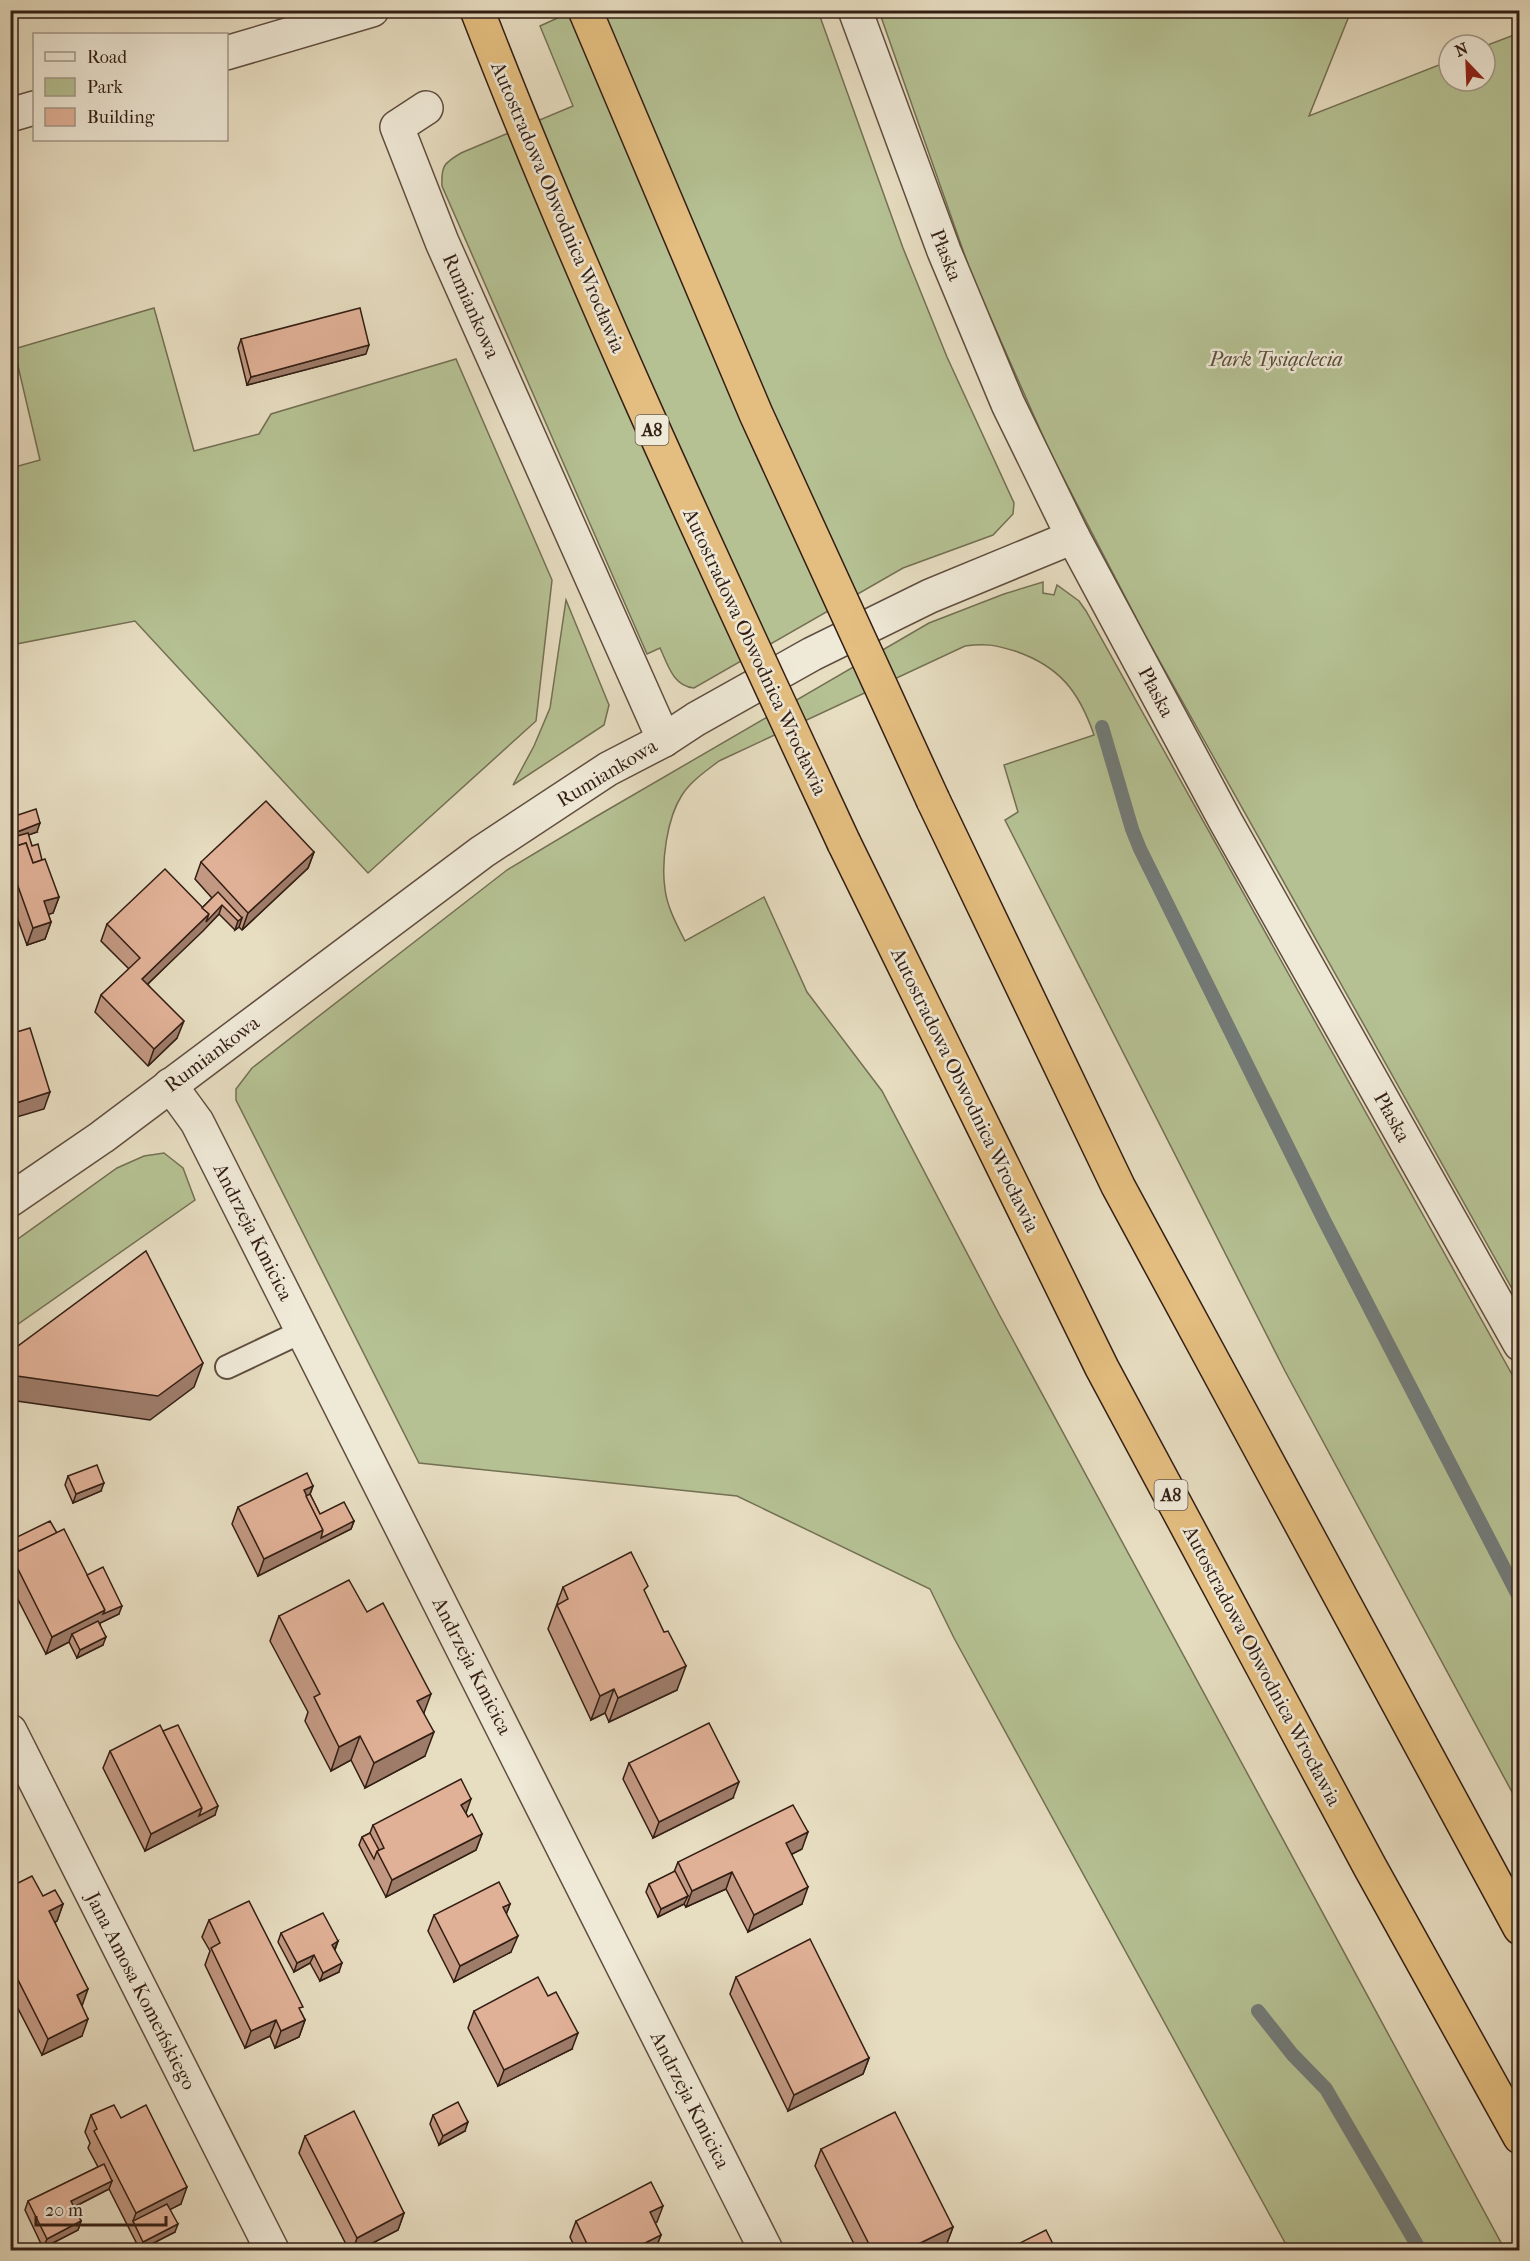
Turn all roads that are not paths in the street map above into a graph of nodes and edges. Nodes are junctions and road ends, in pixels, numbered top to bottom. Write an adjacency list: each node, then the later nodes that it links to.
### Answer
1 (372, 10): 5 (street)
2 (477, 10): 18 (highway, Autostradowa Obwodnica Wrocławia / A8, bridge)
3 (585, 10): 17 (highway, bridge)
4 (855, 10): 9 (street, Płaska)
5 (228, 52)
6 (33, 108): 8 (street)
7 (426, 108): 10 (street, Rumiankowa)
8 (10, 115)
9 (1073, 537): 10 (street); 14 (street, Płaska)
10 (664, 740): 11 (street, Rumiankowa)
11 (170, 1085): 12 (street, Rumiankowa); 13 (street, Andrzeja Kmicica)
12 (10, 1200)
13 (303, 1331): 15 (lane); 20 (street, Andrzeja Kmicica)
14 (1520, 1344)
15 (227, 1367)
16 (10, 1731): 19 (street, Jana Amosa Komeńskiego)
17 (1520, 1928)
18 (1520, 2137)
19 (272, 2250)
20 (766, 2250)

